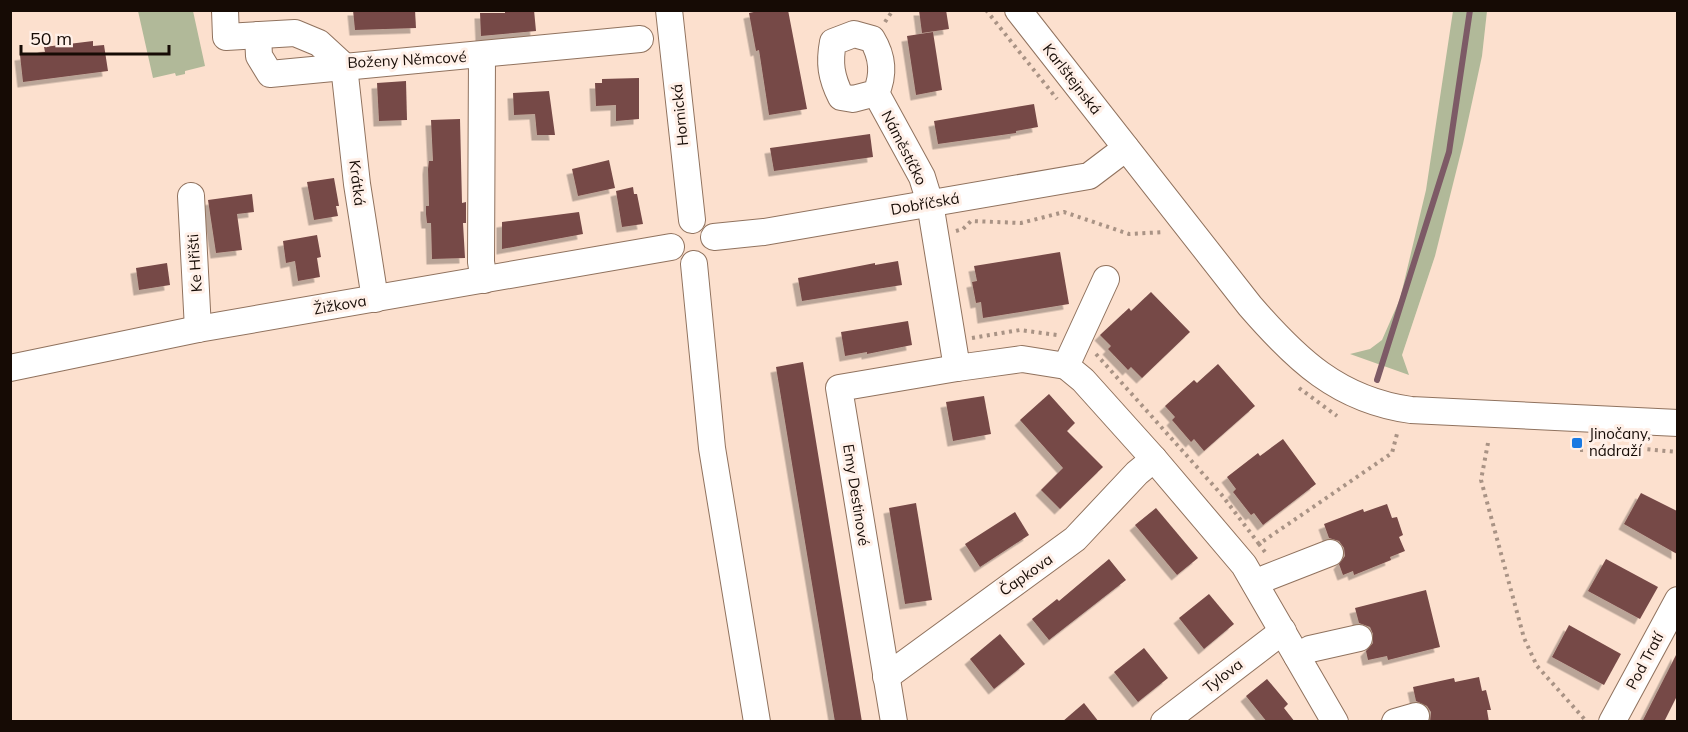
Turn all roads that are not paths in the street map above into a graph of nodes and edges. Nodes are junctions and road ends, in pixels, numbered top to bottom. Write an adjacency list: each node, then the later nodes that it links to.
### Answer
1 (225, 10): 4 (street, Boženy Němcové)
2 (669, 10): 12 (street, Hornická)
3 (1018, 10): 9 (street, Karlštejnská)
4 (258, 35): 7 (street, Boženy Němcové); 7 (street)
5 (640, 39): 6 (street, Boženy Němcové)
6 (482, 56): 7 (street, Boženy Němcové); 17 (street, Boženy Němcové)
7 (344, 66): 18 (street, Krátká)
8 (876, 93): 11 (street, Náměstíčko)
9 (1126, 148): 11 (street, Dobříčská); 23 (street, Karlštejnská)
10 (191, 196): 19 (street, Ke Hřišti)
11 (930, 203): 13 (street, Dobříčská); 22 (street)
12 (692, 220): 13 (street); 14 (street)
13 (714, 237): 15 (street)
14 (671, 247): 15 (street); 17 (street, Žižkova)
15 (694, 264): 32 (street)
16 (1106, 279): 20 (street)
17 (484, 280): 18 (street, Žižkova)
18 (375, 299): 19 (street, Žižkova)
19 (198, 329): 21 (street, Žižkova)
20 (1061, 354): 22 (street, Emy Destinové); 24 (street)
21 (10, 368)
22 (957, 368): 31 (street, Emy Destinové)
23 (1677, 423)
24 (1154, 459): 26 (street); 31 (street, Čapkova)
25 (1330, 553): 26 (street)
26 (1250, 575): 28 (street)
27 (1677, 600): 36 (street, Pod Tratí)
28 (1282, 631): 30 (street); 34 (street, Tylova)
29 (1359, 638): 30 (street)
30 (1298, 656): 35 (street)
31 (886, 676): 33 (street, Emy Destinové)
32 (757, 722)
33 (894, 722)
34 (1164, 722)
35 (1335, 722)
36 (1612, 722)

